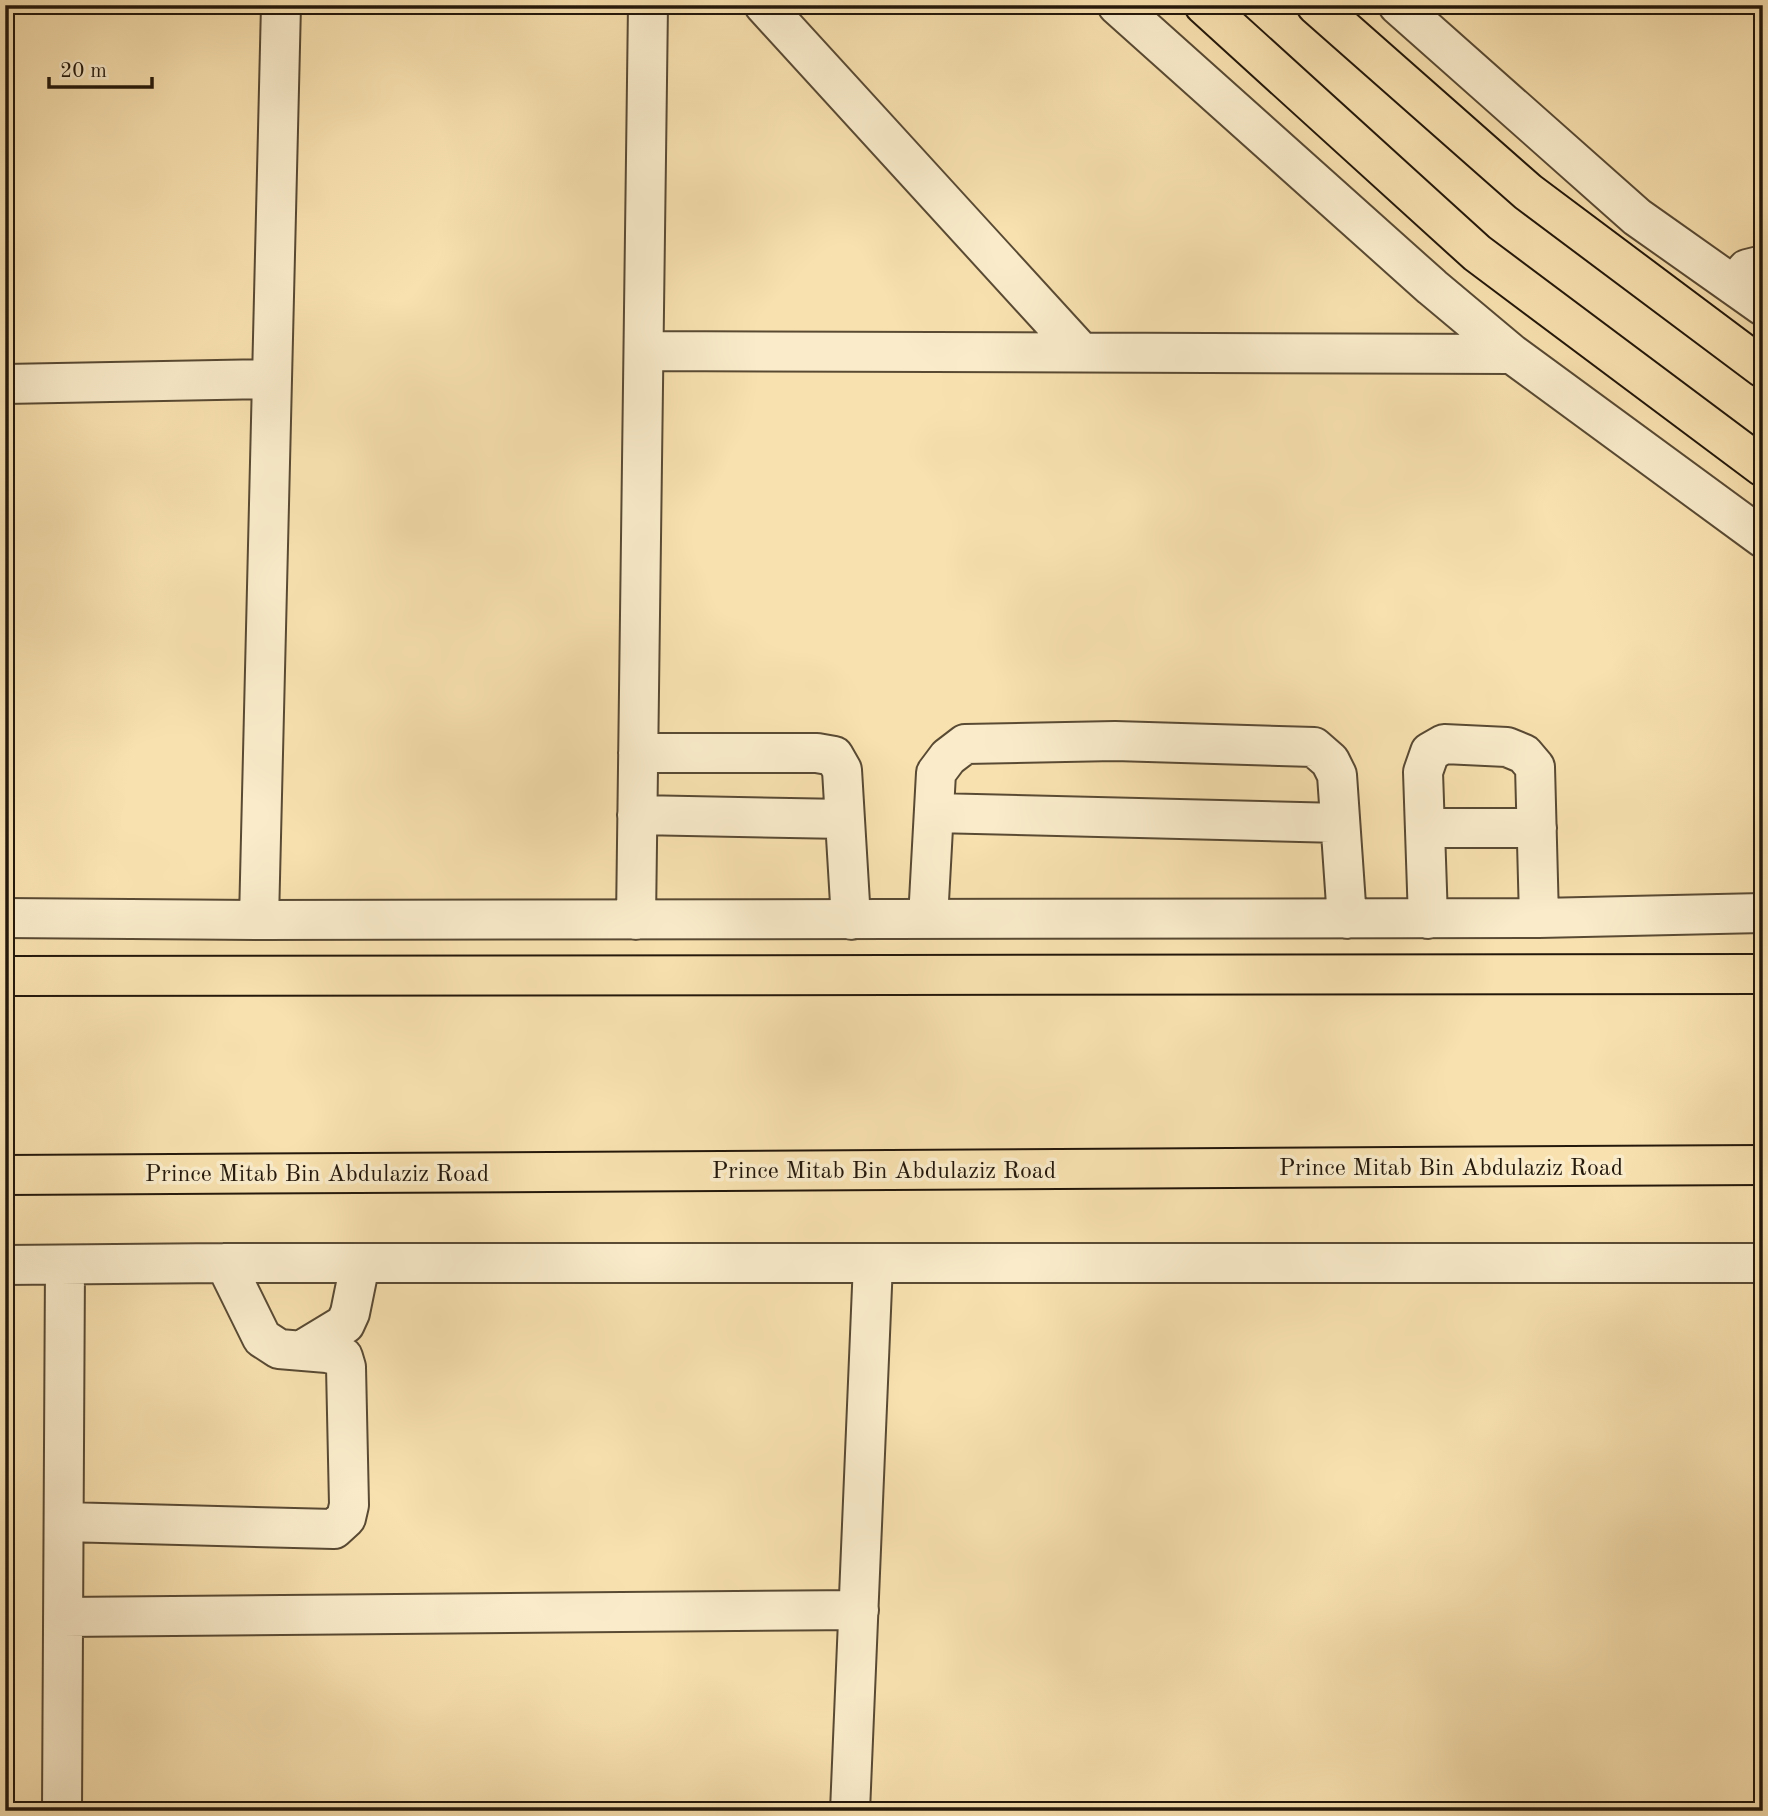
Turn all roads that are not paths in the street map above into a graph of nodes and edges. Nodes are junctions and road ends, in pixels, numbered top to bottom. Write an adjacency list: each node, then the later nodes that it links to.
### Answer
1 (281, 5): 13 (street)
2 (648, 5): 9 (street)
3 (764, 5): 10 (street)
4 (1117, 5): 11 (street)
5 (1204, 5): 15 (main road)
6 (1316, 5): 12 (main road)
7 (1398, 5): 8 (street)
8 (1753, 285)
9 (644, 351): 10 (street); 17 (street)
10 (1081, 352): 11 (street)
11 (1512, 354): 16 (street)
12 (1760, 361)
13 (272, 379): 14 (street); 31 (street)
14 (5, 384)
15 (1763, 467)
16 (1763, 538)
17 (638, 753): 19 (street); 20 (street)
18 (934, 813): 21 (street); 21 (street); 28 (street)
19 (638, 815): 20 (street); 32 (street)
20 (845, 819): 27 (street)
21 (1340, 823): 29 (street)
22 (1424, 828): 23 (street); 23 (street); 30 (street)
23 (1537, 828): 26 (street)
24 (1763, 913): 26 (street)
25 (5, 918): 31 (street)
26 (1539, 918): 30 (street)
27 (851, 919): 28 (street); 32 (street)
28 (928, 919): 29 (street)
29 (1346, 919): 30 (street)
30 (1428, 919)
31 (259, 920): 32 (street)
32 (636, 920)
33 (1763, 974): 34 (main road)
34 (5, 976)
35 (1763, 1165): 36 (main road, Prince Mitab Bin Abdulaziz Road)
36 (5, 1175)
37 (225, 1263): 39 (street); 42 (street); 43 (street)
38 (1763, 1263): 40 (street)
39 (360, 1264): 40 (street); 43 (street)
40 (873, 1264): 45 (street)
41 (5, 1265): 42 (street)
42 (65, 1265): 44 (street)
43 (302, 1350): 44 (street)
44 (64, 1522): 46 (street)
45 (859, 1610): 46 (street); 48 (street)
46 (63, 1617): 47 (street)
47 (62, 1811)
48 (850, 1811)

